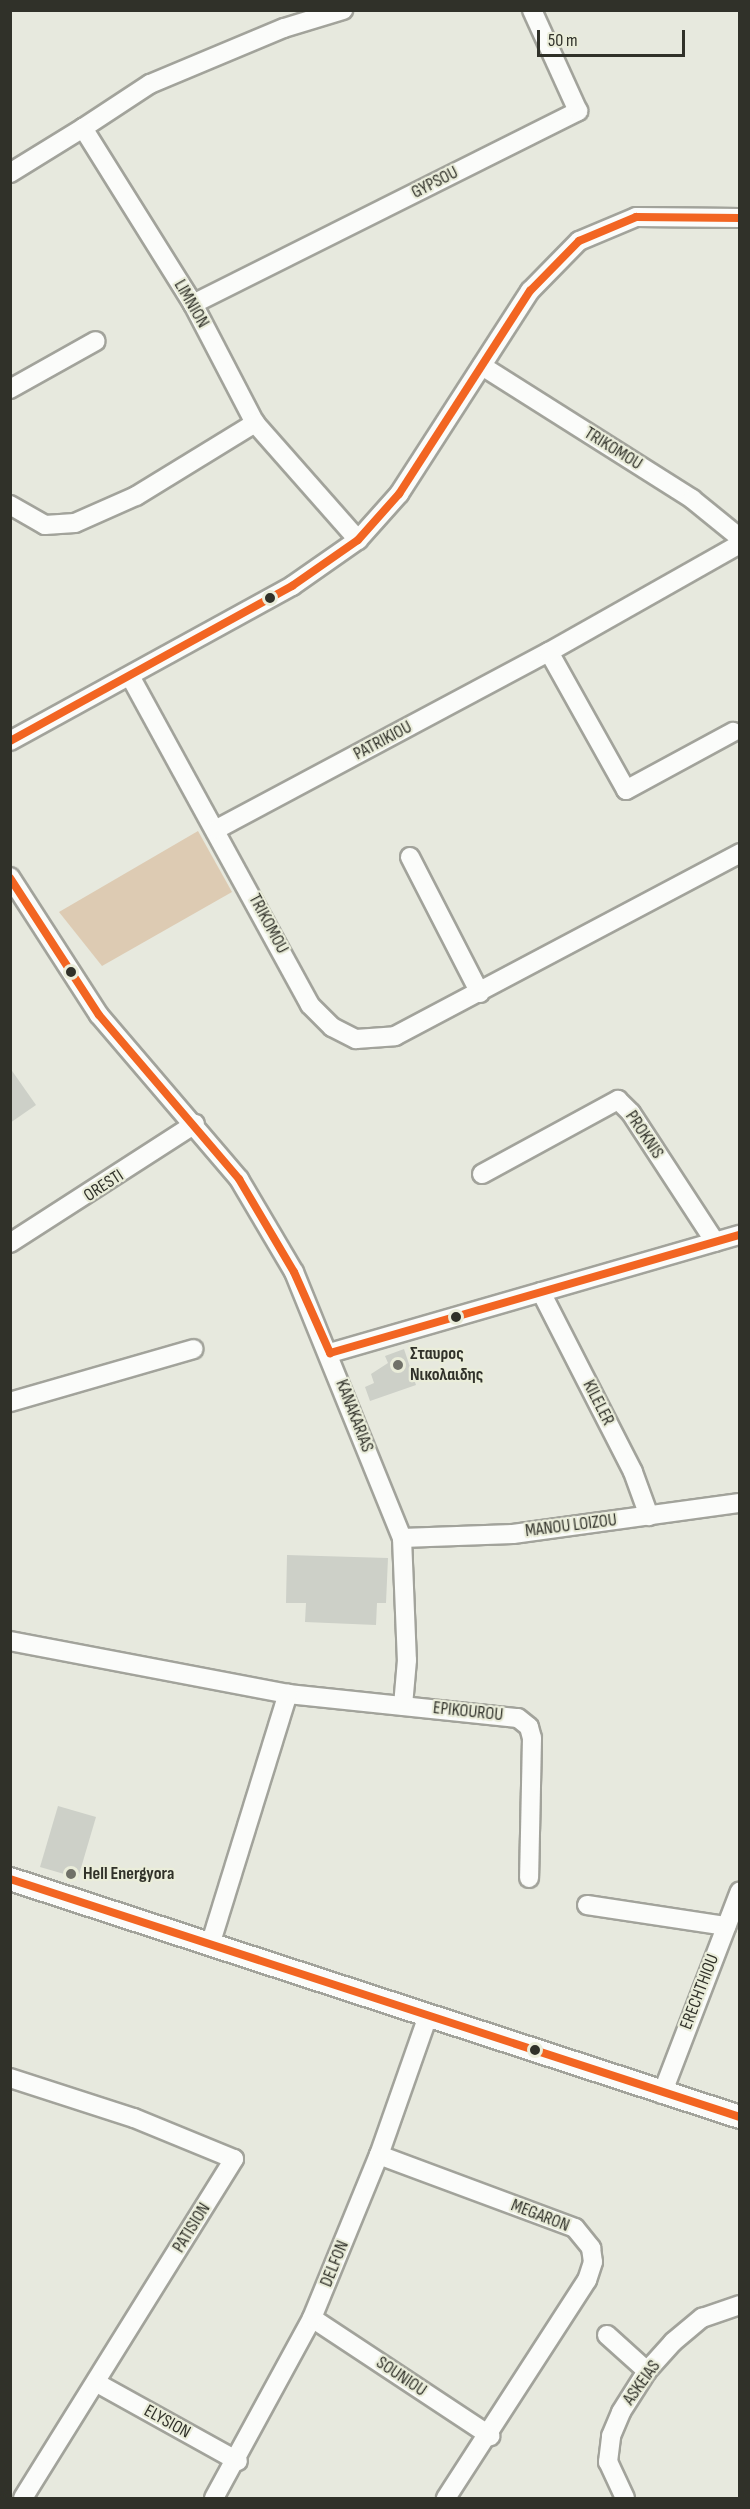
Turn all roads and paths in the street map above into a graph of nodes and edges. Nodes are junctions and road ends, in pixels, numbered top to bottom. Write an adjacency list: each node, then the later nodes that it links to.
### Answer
1 (343, 10): 3 (street)
2 (532, 10): 6 (street, GYPSOU)
3 (83, 128): 4 (street); 6 (street, LIMNION)
4 (10, 173)
5 (740, 218): 8 (street)
6 (193, 304): 10 (street, LIMNION)
7 (96, 341): 9 (street)
8 (483, 366): 12 (street, TRIKOMOU); 13 (street)
9 (10, 388)
10 (255, 423): 11 (street); 13 (street, LIMNION)
11 (10, 505)
12 (740, 538)
13 (358, 540): 16 (street)
14 (740, 544): 15 (street, PATRIKIOU)
15 (549, 652): 17 (street); 19 (street, PATRIKIOU)
16 (130, 676): 18 (street); 19 (street, TRIKOMOU)
17 (733, 732)
18 (10, 741)
19 (217, 829): 23 (street, TRIKOMOU)
20 (740, 853): 23 (street, TRIKOMOU)
21 (411, 857): 23 (street)
22 (10, 877): 24 (street, KANAKARIAS)
23 (480, 993)
24 (195, 1125): 28 (street, ORESTI); 31 (street, KANAKARIAS)
25 (482, 1174): 27 (street, PROKNIS)
26 (740, 1235): 27 (street)
27 (715, 1242): 29 (street)
28 (10, 1243)
29 (541, 1292): 31 (street); 34 (street, KILELER)
30 (194, 1349): 32 (street)
31 (330, 1353): 35 (street, KANAKARIAS)
32 (10, 1402)
33 (740, 1503): 34 (street, MANOU LOIZOU)
34 (648, 1516): 35 (street, MANOU LOIZOU)
35 (402, 1538): 38 (street, KANAKARIAS)
36 (10, 1641): 37 (street, EPIKOUROU)
37 (288, 1694): 38 (street, EPIKOUROU); 44 (street)
38 (403, 1706): 39 (street, EPIKOUROU)
39 (529, 1878)
40 (10, 1879): 44 (street)
41 (740, 1891): 43 (street, ERECHTHIOU)
42 (587, 1905): 43 (street)
43 (726, 1926): 47 (street, ERECHTHIOU)
44 (211, 1942): 45 (street)
45 (428, 2016): 47 (street); 49 (street, DELFON)
46 (10, 2078): 54 (street, PATISION)
47 (662, 2094): 48 (street)
48 (740, 2117)
49 (379, 2155): 51 (street, DELFON); 55 (street, MEGARON)
50 (740, 2305): 53 (street, ASKEIAS)
51 (312, 2318): 55 (street, SOUNIOU); 56 (street, DELFON)
52 (608, 2335): 53 (street)
53 (647, 2371): 60 (street, ASKEIAS)
54 (97, 2383): 56 (street, ELYSION); 57 (street, PATISION)
55 (490, 2436): 59 (street, MEGARON)
56 (238, 2461): 58 (street, DELFON)
57 (23, 2499)
58 (214, 2499)
59 (446, 2499)
60 (625, 2499)

